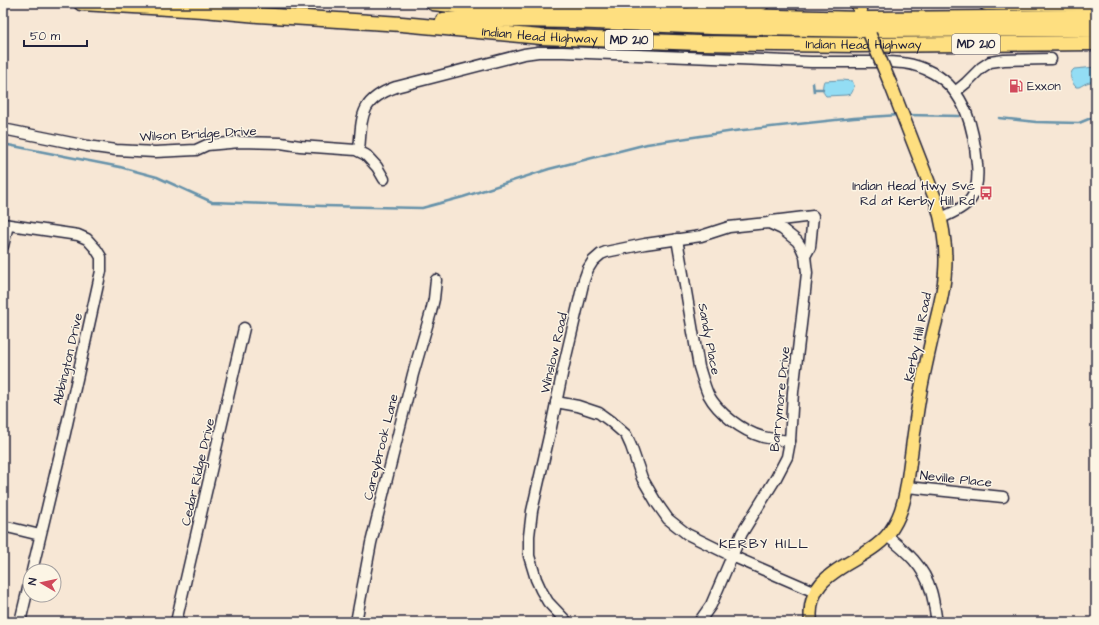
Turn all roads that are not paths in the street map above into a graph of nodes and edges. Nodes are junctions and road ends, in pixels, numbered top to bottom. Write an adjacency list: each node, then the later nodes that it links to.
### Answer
1 (81, 3): 9 (highway, Indian Head Highway / MD 210)
2 (433, 3): 10 (highway)
3 (694, 3): 4 (highway)
4 (762, 3)
5 (857, 3): 10 (main road, Kerby Hill Road)
6 (986, 3): 7 (highway)
7 (1096, 4)
8 (1096, 17): 10 (highway)
9 (402, 24): 10 (highway); 12 (highway, Indian Head Highway / MD 210)
10 (866, 25): 11 (highway); 19 (main road, Kerby Hill Road, bridge)
11 (1096, 29)
12 (1096, 43)
13 (1051, 59): 14 (street)
14 (955, 92): 16 (street); 19 (street)
15 (3, 129): 16 (street, Wilson Bridge Drive)
16 (359, 152): 17 (street, Wilson Bridge Drive)
17 (384, 178)
18 (814, 216): 20 (street, Winslow Road); 24 (street, Barrymore Drive)
19 (941, 218): 29 (main road, Kerby Hill Road)
20 (769, 224): 22 (street, Winslow Road); 24 (street, Barrymore Drive)
21 (5, 225): 23 (street); 32 (street, Abbington Drive)
22 (677, 239): 27 (street, Winslow Road); 28 (street, Sandy Place)
23 (3, 246)
24 (805, 256): 28 (street, Barrymore Drive)
25 (436, 280): 40 (street, Careybrook Lane)
26 (244, 328): 39 (street, Cedar Ridge Drive)
27 (556, 402): 34 (street); 41 (street, Winslow Road)
28 (790, 441): 34 (street, Barrymore Drive)
29 (907, 487): 30 (street, Neville Place); 33 (main road, Kerby Hill Road)
30 (1003, 497)
31 (3, 526): 32 (street)
32 (40, 535): 35 (street, Abbington Drive)
33 (887, 536): 36 (main road, Kerby Hill Road); 44 (street)
34 (732, 556): 36 (street); 42 (street)
35 (34, 563)
36 (815, 592): 43 (main road, Kerby Hill Road)
37 (25, 603): 38 (street)
38 (20, 622)
39 (176, 622)
40 (356, 622)
41 (567, 622)
42 (699, 622)
43 (811, 622)
44 (937, 622)

